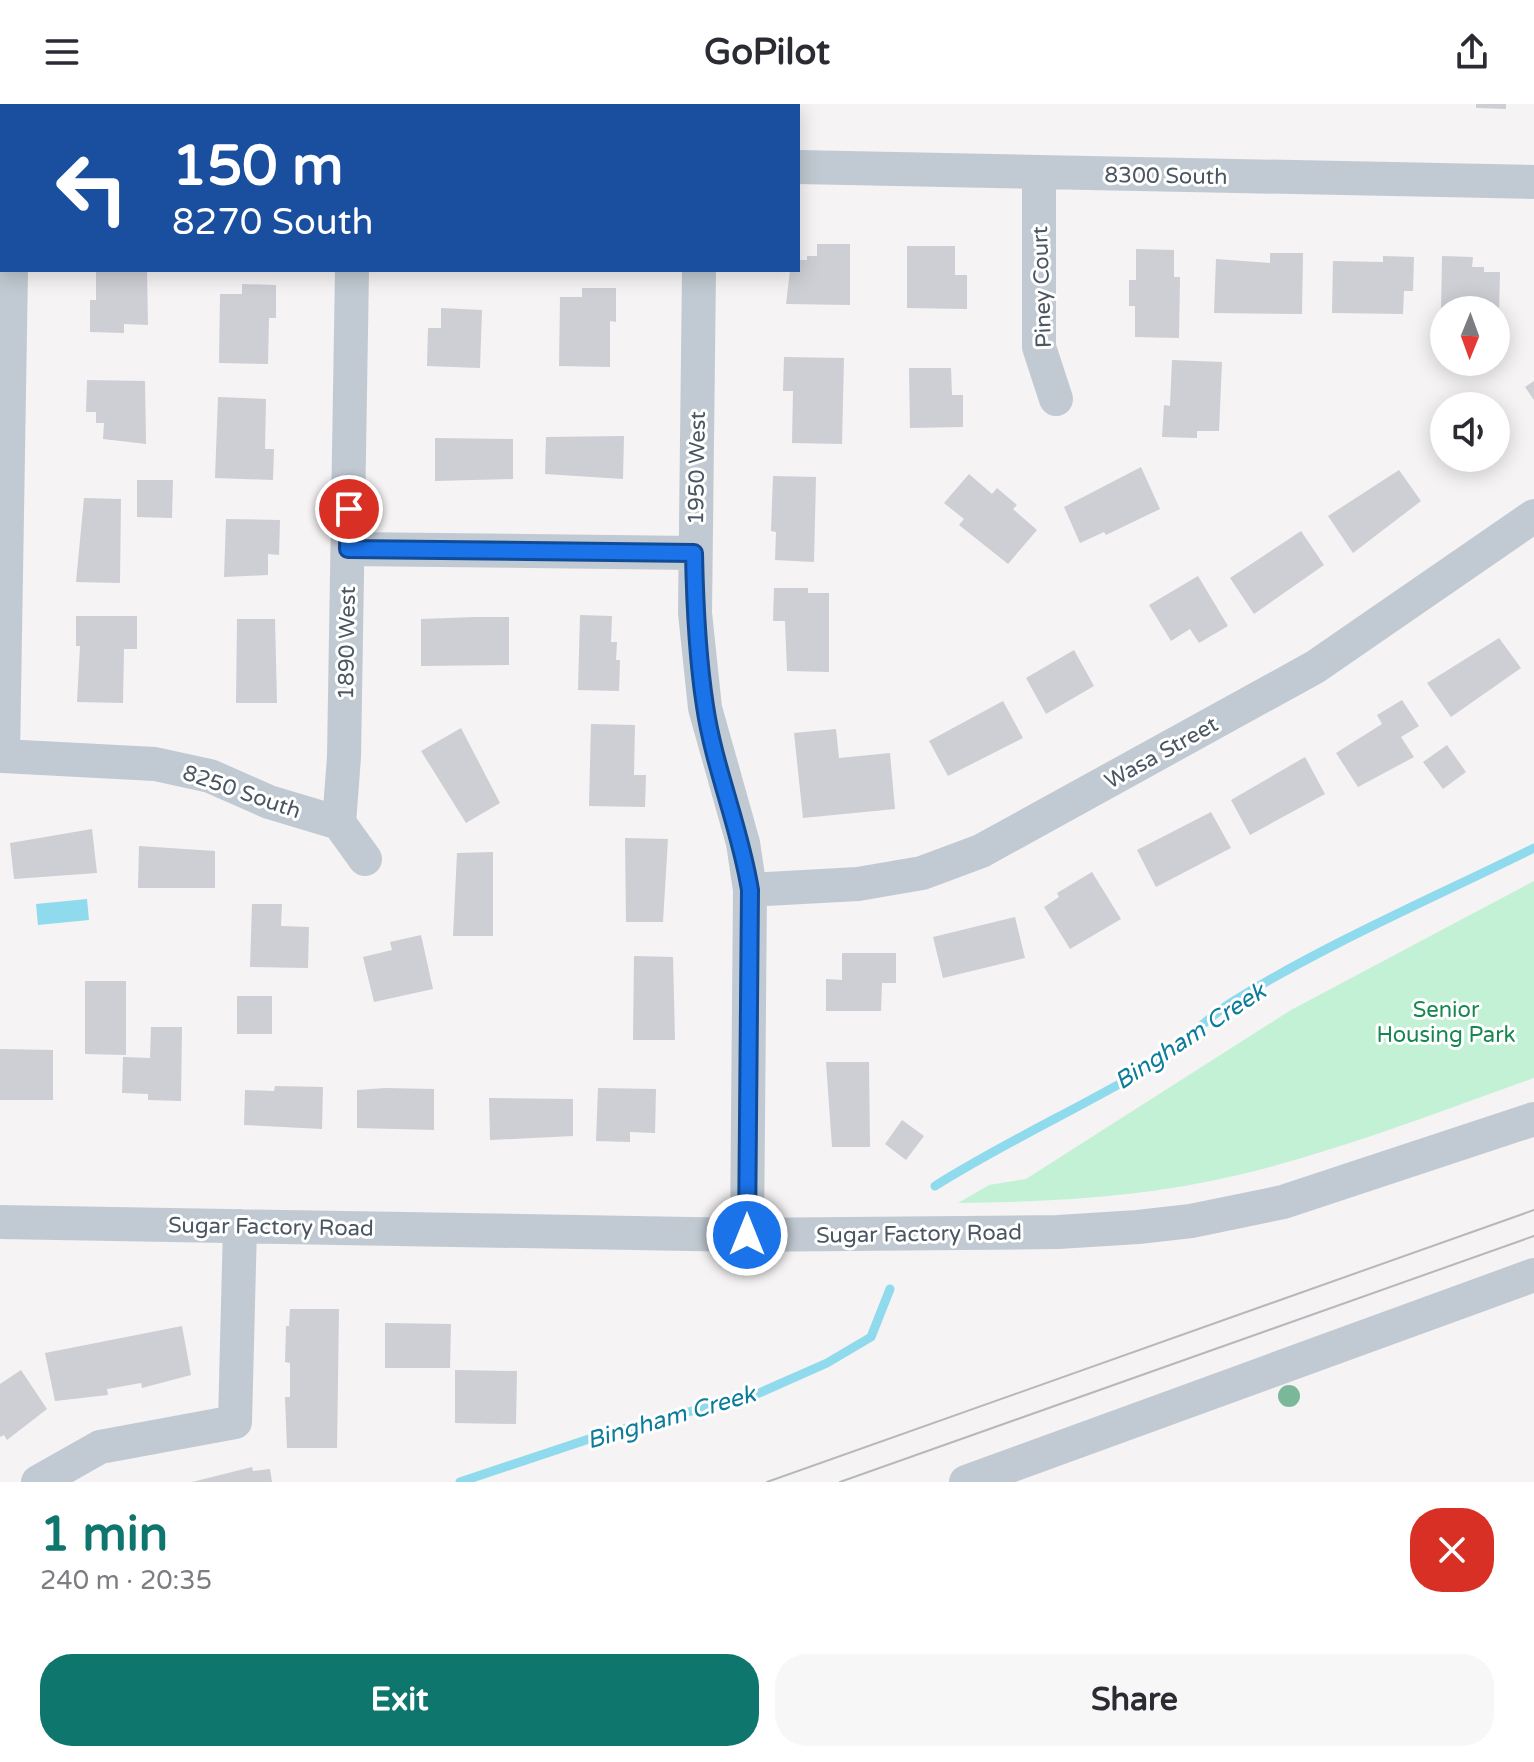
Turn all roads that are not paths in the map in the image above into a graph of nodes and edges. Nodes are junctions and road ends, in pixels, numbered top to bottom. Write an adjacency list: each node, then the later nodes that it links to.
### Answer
1 (800, 167): 2 (street, 8300 South)
2 (1039, 173): 3 (street, 8300 South); 7 (street, Piney Court)
3 (1534, 182)
4 (11, 272): 11 (street, 8250 South)
5 (352, 272): 9 (street, 1890 West)
6 (699, 272): 10 (street, 1950 West)
7 (1056, 399)
8 (1534, 516): 13 (street, Wasa Street)
9 (348, 549): 10 (street); 11 (street, 1890 West)
10 (694, 553): 13 (street, 1950 West)
11 (339, 823): 12 (street)
12 (365, 859)
13 (750, 890): 17 (street, 1950 West)
14 (1534, 1119): 17 (street, Sugar Factory Road)
15 (0, 1222): 16 (street, Sugar Factory Road)
16 (240, 1226): 17 (street, Sugar Factory Road); 19 (street)
17 (747, 1235)
18 (1534, 1275): 20 (street)
19 (38, 1482)
20 (966, 1482)

